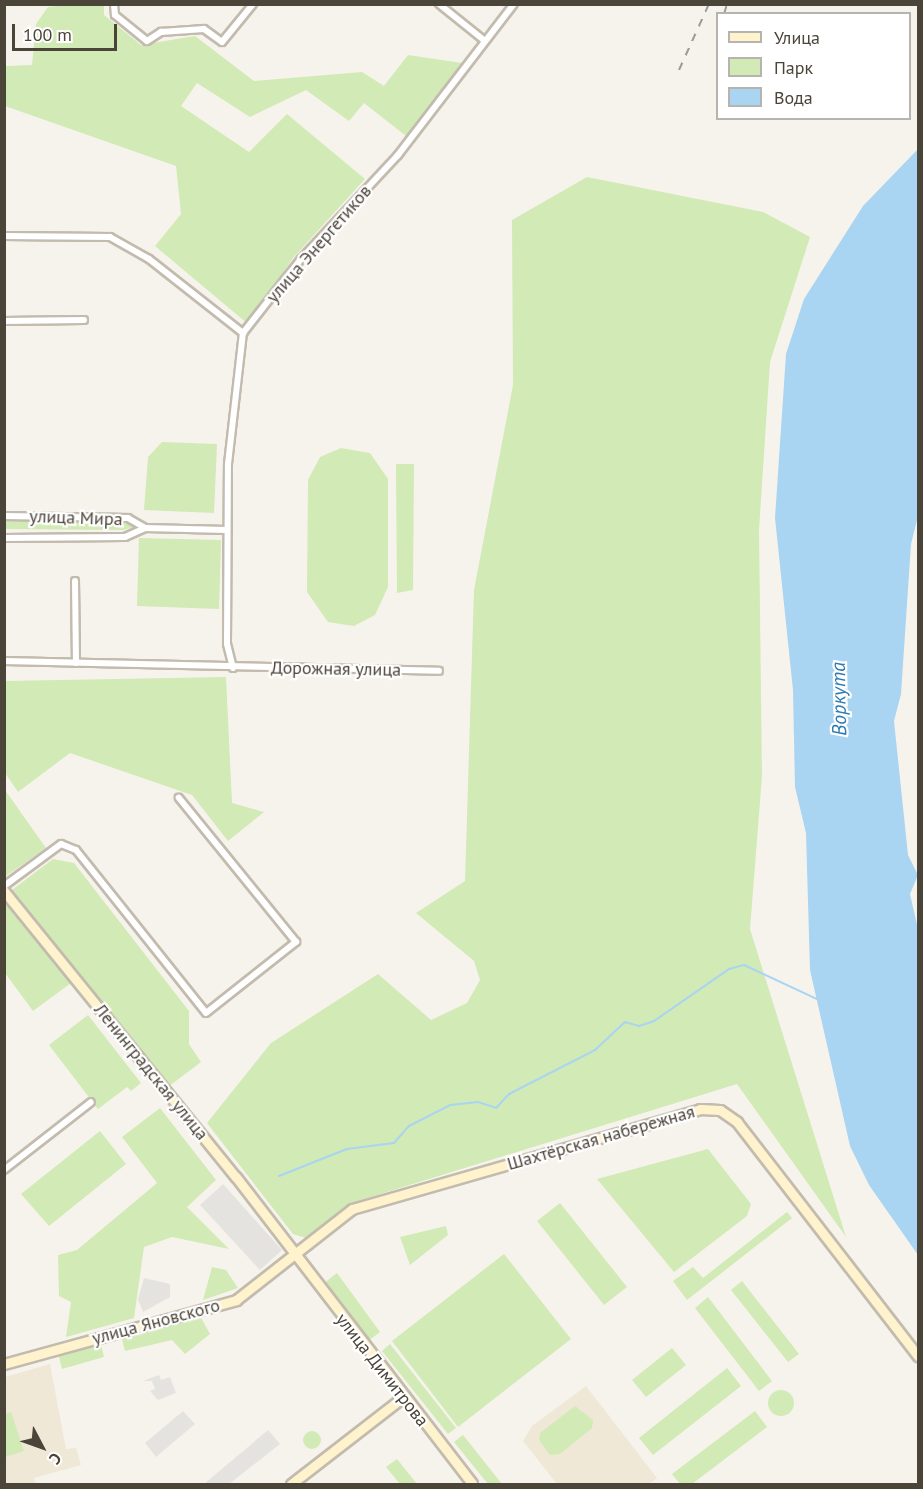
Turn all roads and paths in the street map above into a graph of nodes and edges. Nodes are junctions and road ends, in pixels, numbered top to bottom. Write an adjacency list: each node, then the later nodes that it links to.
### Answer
1 (114, 4): 2 (street)
2 (253, 4)
3 (439, 4): 5 (street)
4 (514, 4): 5 (street, улица Энергетиков)
5 (485, 41): 9 (street, улица Энергетиков)
6 (4, 236): 9 (street)
7 (84, 320): 8 (street)
8 (4, 321)
9 (243, 333): 12 (street, улица Энергетиков)
10 (4, 516): 11 (street, улица Мира)
11 (146, 528): 12 (street, улица Мира); 13 (street, улица Мира)
12 (227, 530): 17 (street, улица Энергетиков)
13 (4, 538)
14 (75, 581): 16 (street)
15 (4, 661): 16 (street, Дорожная улица)
16 (76, 663): 17 (street, Дорожная улица)
17 (233, 668): 18 (street, Дорожная улица)
18 (439, 670)
19 (179, 798): 20 (street, Ленинградская улица)
20 (4, 889): 23 (street, Ленинградская улица)
21 (91, 1102): 22 (street)
22 (4, 1170)
23 (295, 1254): 24 (street, Шахтёрская набережная); 25 (street, улица Яновского); 26 (street, улица Димитрова)
24 (918, 1356)
25 (4, 1364)
26 (403, 1397): 27 (street); 28 (street, улица Димитрова)
27 (291, 1485)
28 (472, 1485)

